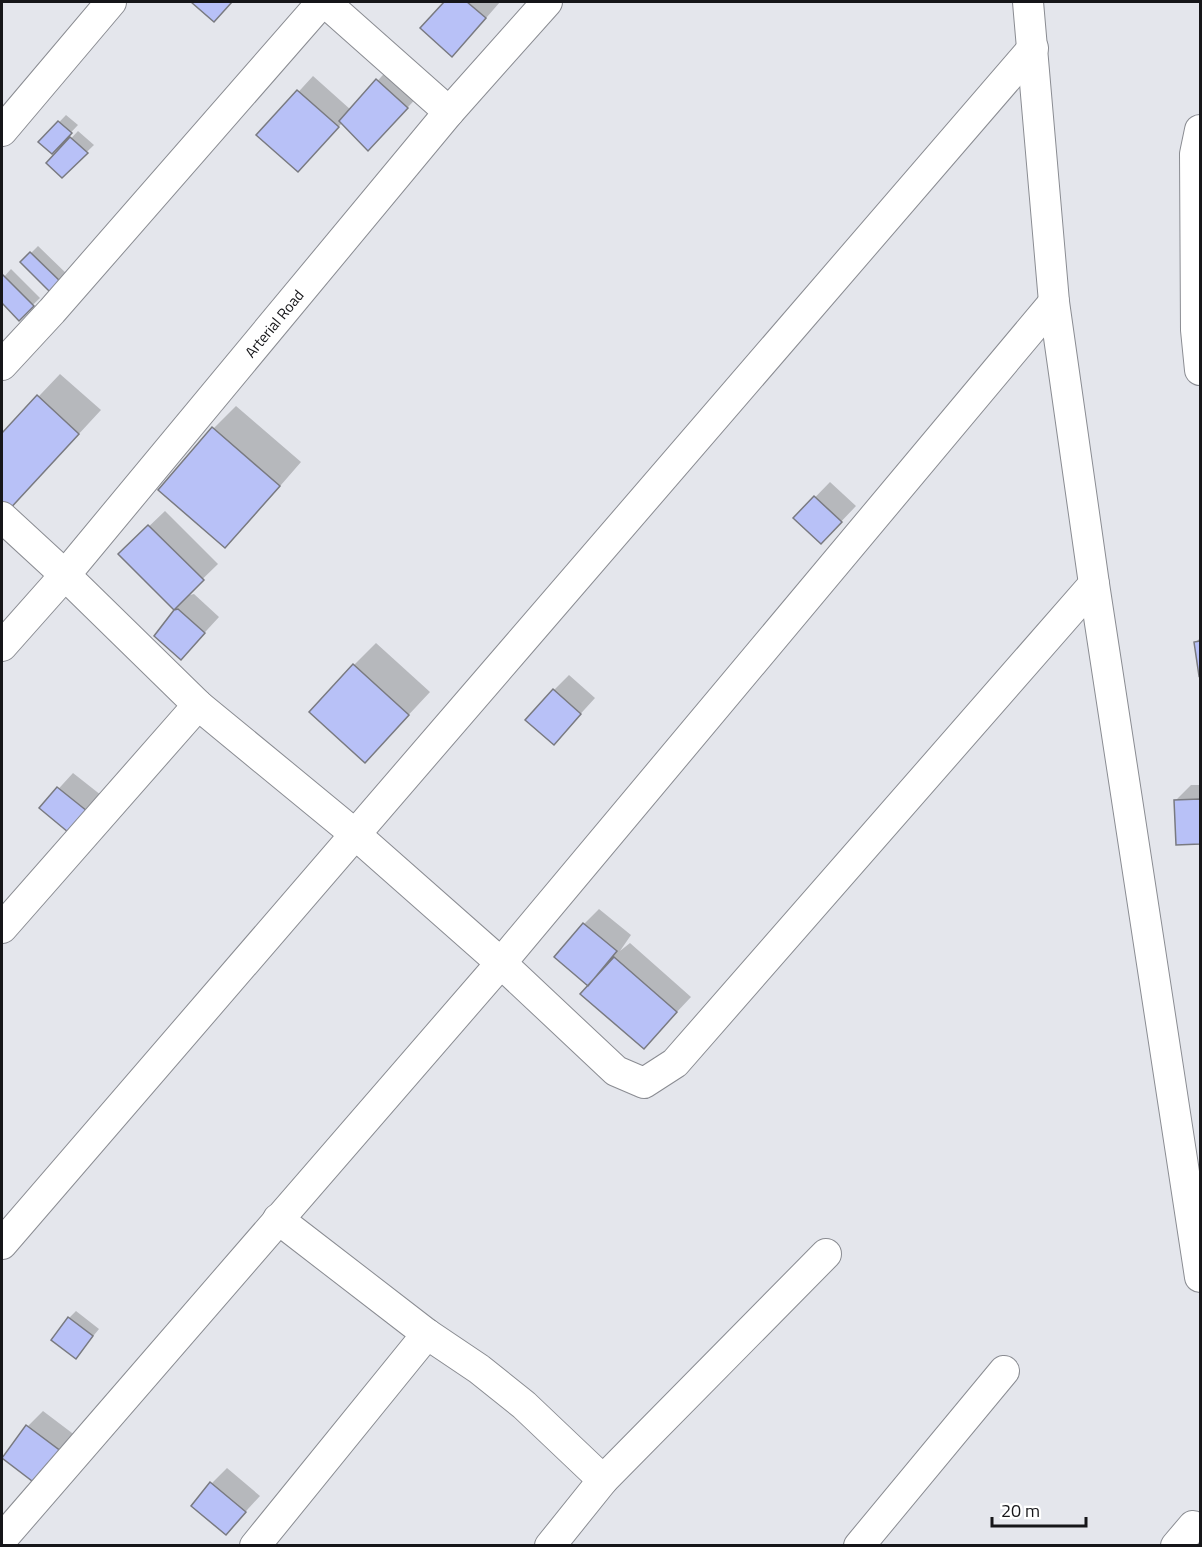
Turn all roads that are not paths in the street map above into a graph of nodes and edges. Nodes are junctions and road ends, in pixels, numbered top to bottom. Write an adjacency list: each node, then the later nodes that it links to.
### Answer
1 (111, 2): 8 (street)
2 (323, 2): 6 (street); 10 (street)
3 (547, 2): 6 (street, Arterial Road)
4 (1028, 2): 5 (street)
5 (1033, 48): 9 (street); 17 (street)
6 (449, 112): 13 (street, Arterial Road)
7 (1200, 130): 11 (street)
8 (2, 131)
9 (1054, 302): 14 (street); 19 (street)
10 (2, 365)
11 (1200, 370)
12 (2, 517): 13 (street)
13 (65, 575): 15 (street, Arterial Road); 16 (street)
14 (1094, 584): 19 (street); 23 (street)
15 (2, 646)
16 (198, 705): 17 (street); 18 (street)
17 (356, 835): 19 (street); 21 (street)
18 (2, 928)
19 (501, 963): 20 (street)
20 (278, 1219): 24 (street); 27 (street)
21 (2, 1244)
22 (826, 1254): 26 (street)
23 (1200, 1277)
24 (428, 1334): 26 (street); 28 (street)
25 (1004, 1371): 30 (street)
26 (603, 1480): 29 (street)
27 (2, 1539)
28 (255, 1545)
29 (550, 1545)
30 (859, 1545)

